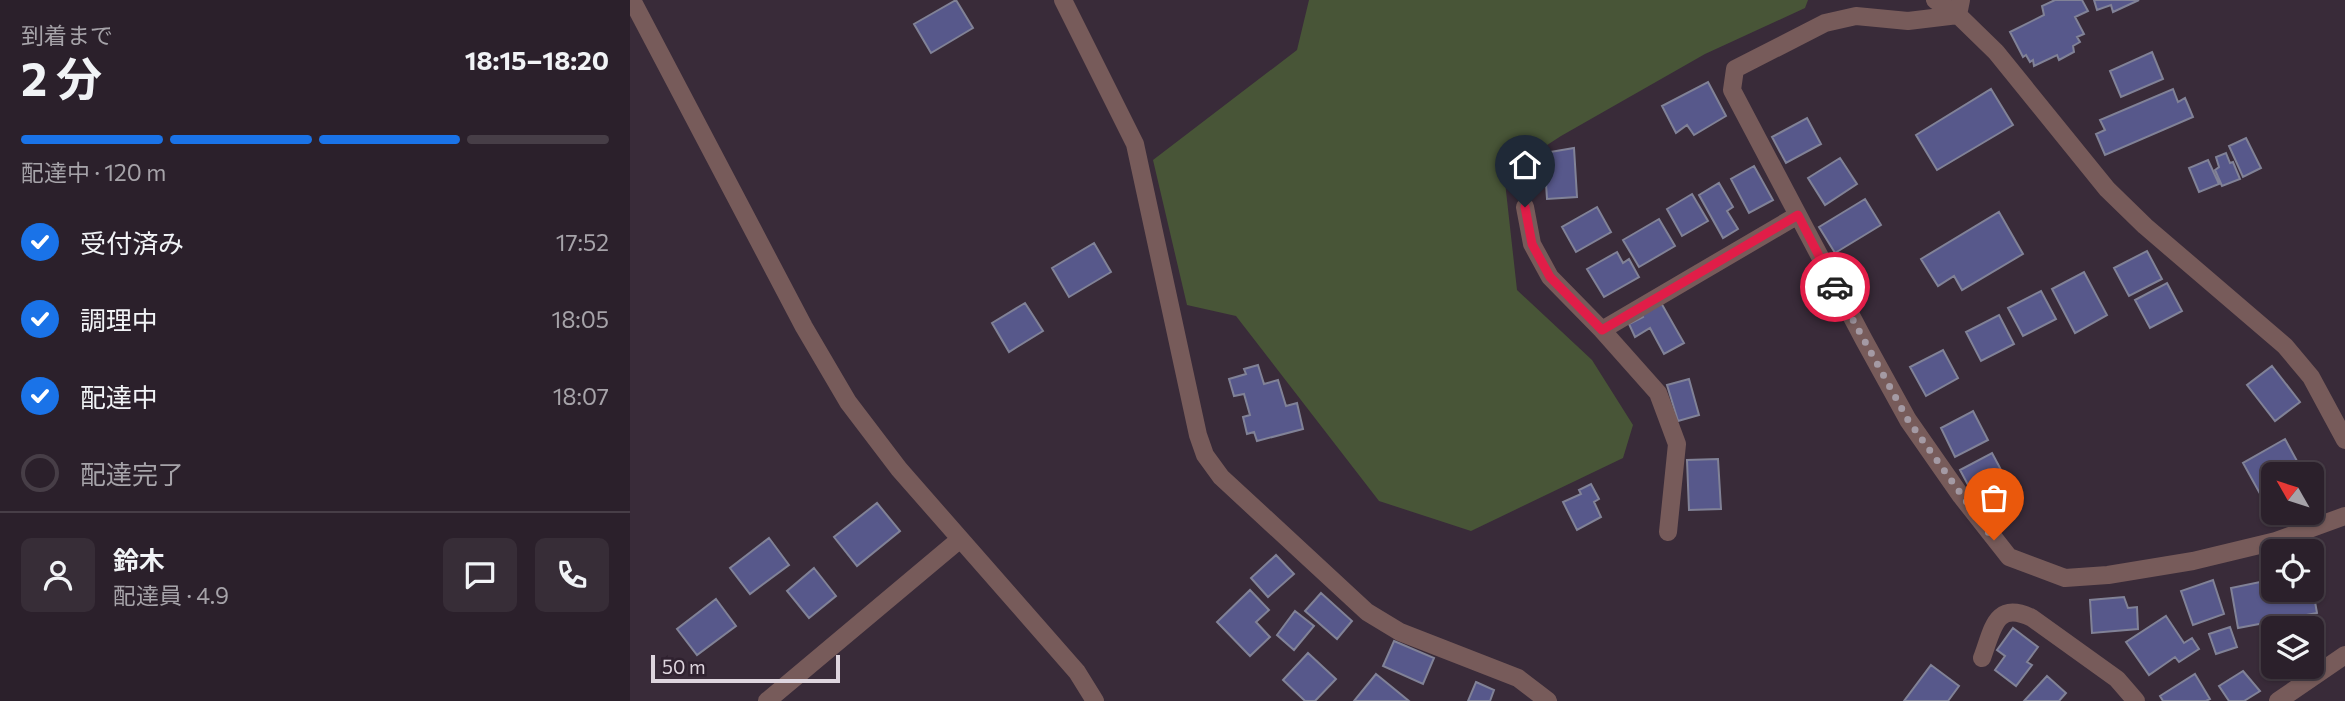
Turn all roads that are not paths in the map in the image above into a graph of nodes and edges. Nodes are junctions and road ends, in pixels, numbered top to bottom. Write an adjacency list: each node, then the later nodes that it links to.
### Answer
1 (632, 0): 11 (street)
2 (1063, 0): 16 (street)
3 (1935, 0): 4 (street)
4 (1960, 8): 6 (street); 8 (street)
5 (1525, 207): 7 (street)
6 (1798, 215): 7 (street); 9 (street)
7 (1602, 330): 10 (street)
8 (2345, 440)
9 (2345, 516)
10 (1668, 532)
11 (959, 540): 14 (street); 15 (street)
12 (2345, 655): 18 (street)
13 (1982, 658): 17 (street)
14 (771, 700)
15 (1096, 701)
16 (1548, 701)
17 (2136, 701)
18 (2278, 701)

